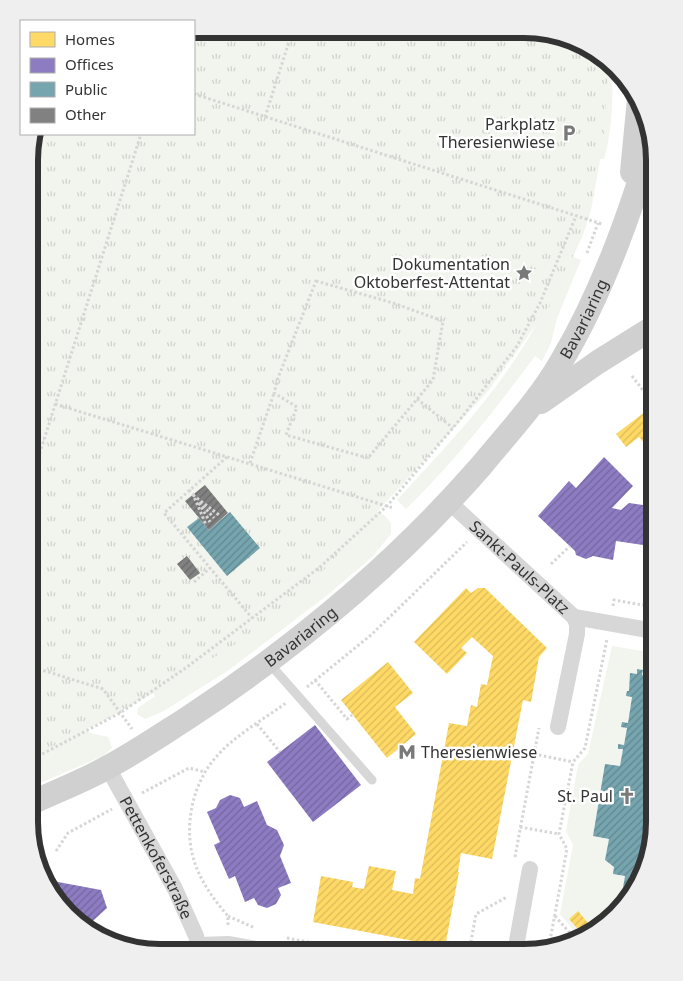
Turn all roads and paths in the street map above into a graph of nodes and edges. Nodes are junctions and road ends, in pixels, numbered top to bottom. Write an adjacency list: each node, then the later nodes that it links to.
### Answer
1 (290, 38): 4 (path)
2 (195, 94): 4 (path)
3 (637, 116): 8 (street, Bavariaring)
4 (265, 117): 7 (path)
5 (140, 135): 14 (path)
6 (646, 159): 8 (street, Bavariaring)
7 (576, 216): 8 (path); 16 (path)
8 (623, 225): 15 (street, Bavariaring)
9 (646, 331): 15 (street, Bavariaring)
10 (632, 376): 12 (path)
11 (274, 393): 13 (path); 13 (path); 21 (path)
12 (646, 394)
13 (418, 399): 16 (path)
14 (55, 404): 18 (path); 19 (path)
15 (527, 412): 24 (street, Bavariaring)
16 (453, 428): 25 (path)
17 (38, 438): 18 (path)
18 (44, 440): 20 (path)
19 (227, 457): 21 (path); 22 (path)
20 (38, 458)
21 (250, 464): 25 (path)
22 (189, 490): 23 (path); 36 (path)
23 (193, 494): 27 (path); 28 (path); 29 (path); 30 (path)
24 (449, 502): 31 (street, Sankt-Pauls-Platz); 44 (street, Bavariaring)
25 (386, 506): 26 (path); 41 (path)
26 (392, 508)
27 (219, 515)
28 (214, 518)
29 (210, 522)
30 (206, 525)
31 (478, 529): 32 (path); 40 (street, Sankt-Pauls-Platz)
32 (465, 544): 34 (path); 46 (path)
33 (570, 546): 35 (path)
34 (472, 551)
35 (551, 564)
36 (210, 568): 37 (path); 41 (path)
37 (194, 582)
38 (645, 597): 39 (path)
39 (644, 606): 42 (path)
40 (574, 617): 42 (street); 52 (street, Sankt-Pauls-Platz)
41 (252, 618): 48 (path)
42 (610, 623): 43 (street); 57 (path)
43 (645, 629)
44 (269, 663): 47 (lane); 53 (street, Bavariaring)
45 (38, 669): 48 (path)
46 (315, 680): 47 (path); 49 (path)
47 (297, 694): 51 (path); 59 (lane)
48 (120, 713): 53 (path); 56 (path)
49 (352, 715)
50 (540, 723): 55 (path)
51 (257, 724): 54 (path); 67 (path)
52 (558, 727)
53 (144, 746): 58 (street, Bavariaring)
54 (280, 752)
55 (534, 754): 57 (path); 61 (path)
56 (38, 756)
57 (573, 762): 62 (path)
58 (108, 768): 60 (street, Bavariaring); 71 (street, Pettenkoferstraße)
59 (372, 780)
60 (38, 800)
61 (520, 827): 62 (path); 63 (path)
62 (559, 834): 66 (path)
63 (514, 866)
64 (530, 869): 75 (street)
65 (510, 889): 74 (path)
66 (555, 915): 69 (path); 70 (path)
67 (228, 916): 68 (path); 72 (path)
68 (258, 930)
69 (571, 934)
70 (551, 938)
71 (197, 944)
72 (228, 944): 73 (street)
73 (278, 944)
74 (470, 944)
75 (516, 944)

